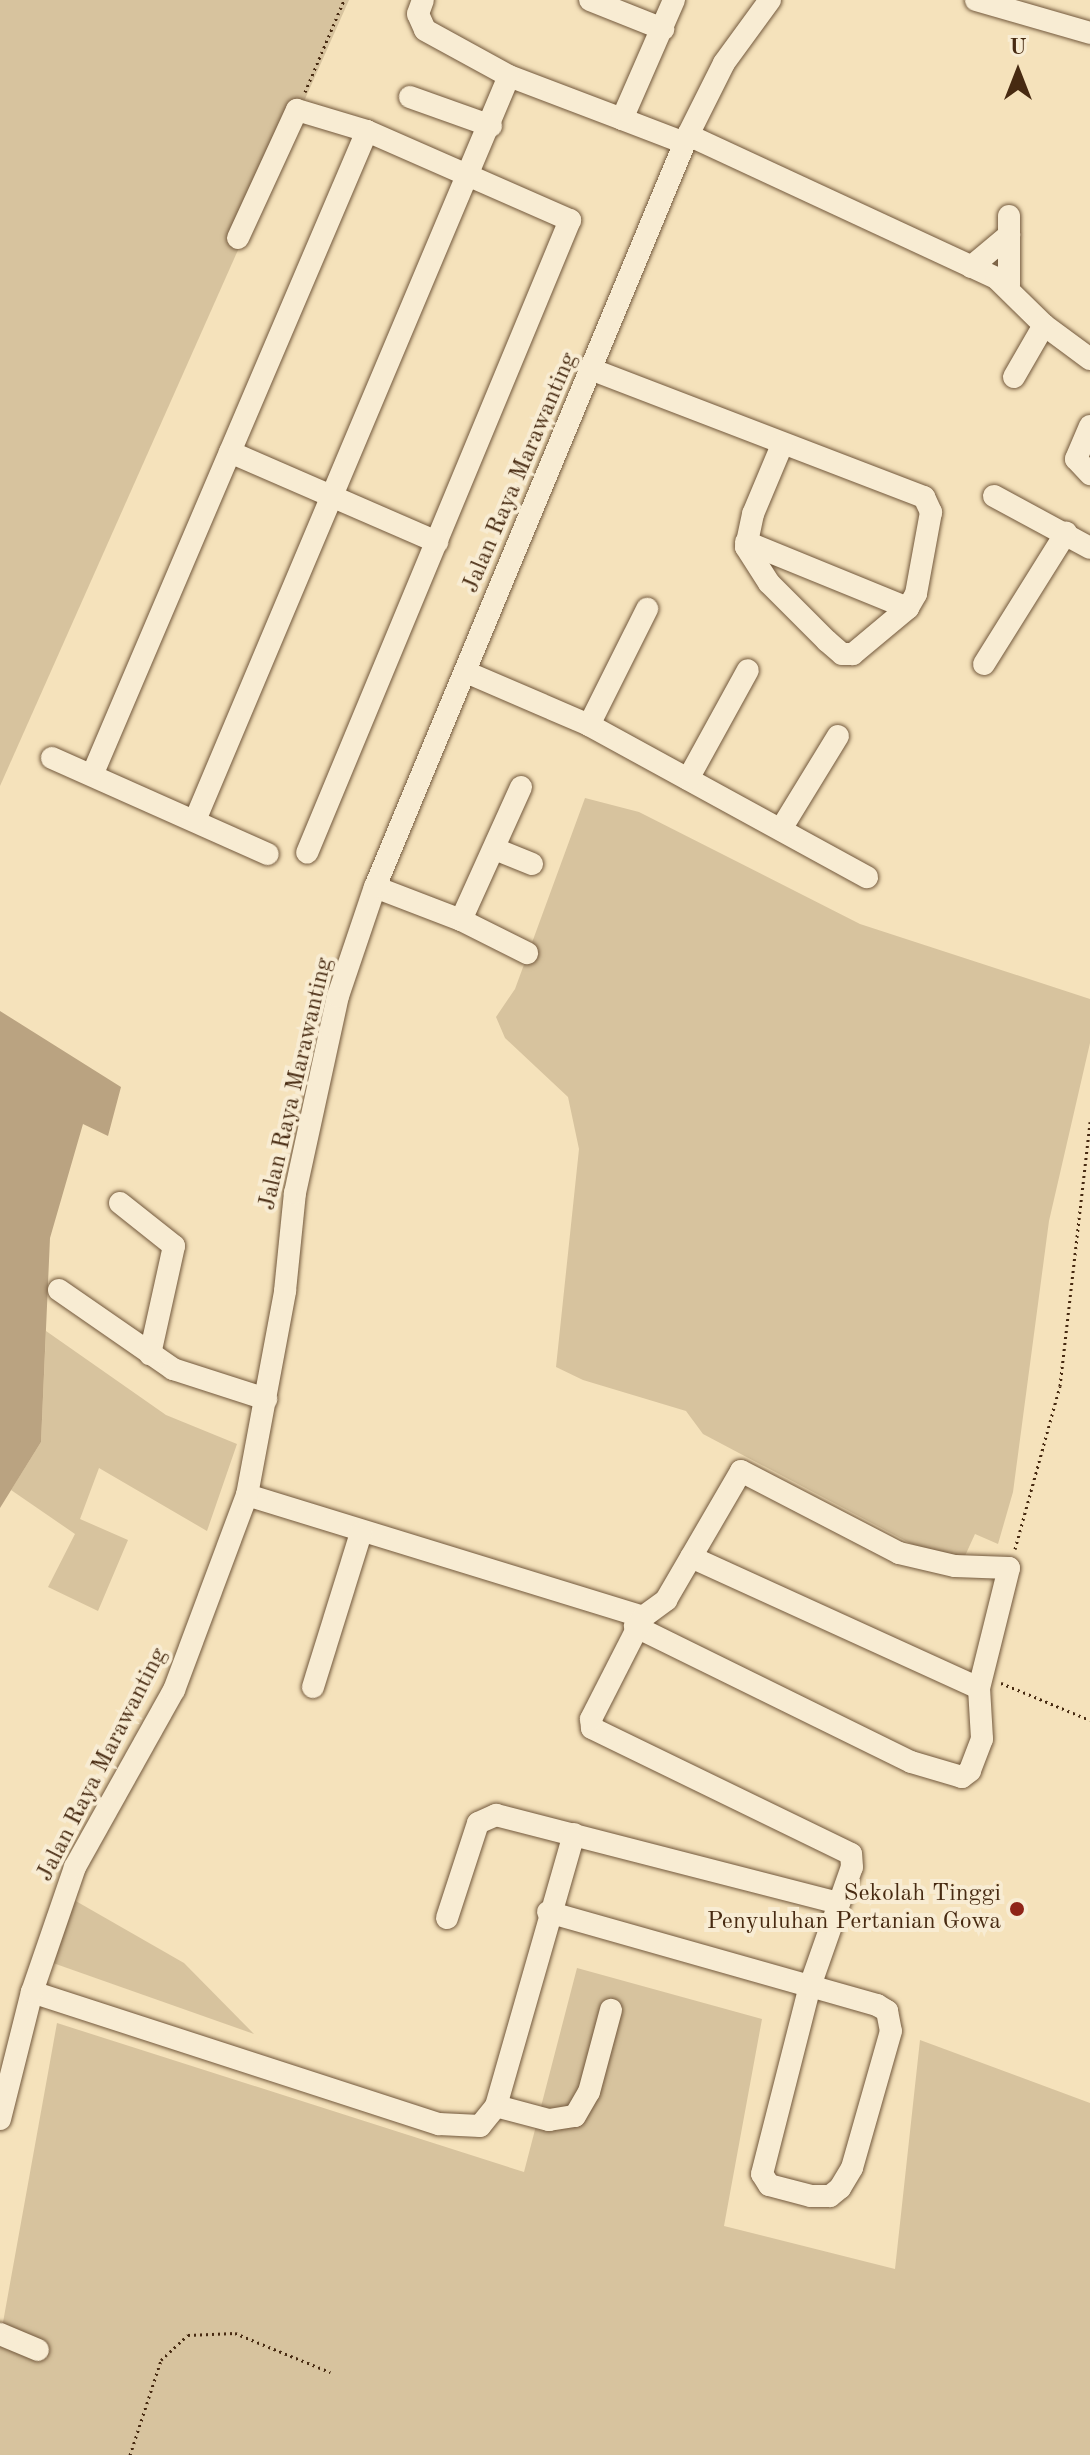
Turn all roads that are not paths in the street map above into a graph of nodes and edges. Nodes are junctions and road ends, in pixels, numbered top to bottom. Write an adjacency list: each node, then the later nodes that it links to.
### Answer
1 (423, 0): 9 (street)
2 (590, 0): 7 (street)
3 (674, 0): 7 (street)
4 (770, 0): 14 (street, Jalan Raya Marawanting)
5 (976, 0): 6 (street)
6 (1040, 9): 8 (street)
7 (663, 29): 11 (street)
8 (1090, 33)
9 (509, 76): 11 (street); 12 (street)
10 (410, 97): 12 (street)
11 (622, 119): 14 (street)
12 (491, 126): 15 (street)
13 (367, 131): 15 (street); 16 (street); 25 (street)
14 (686, 139): 17 (street); 21 (street, Jalan Raya Marawanting)
15 (470, 173): 28 (street); 30 (street)
16 (238, 238)
17 (971, 267): 18 (street); 18 (street)
18 (1009, 285): 19 (street)
19 (1044, 325): 20 (street); 22 (street)
20 (1090, 359)
21 (593, 370): 24 (street); 37 (street, Jalan Raya Marawanting)
22 (1014, 377)
23 (1090, 426): 26 (street)
24 (782, 445): 31 (street); 33 (street)
25 (230, 452): 28 (street); 41 (street)
26 (1090, 474)
27 (994, 496): 29 (street)
28 (332, 499): 30 (street); 44 (street)
29 (1066, 533): 32 (street); 35 (street)
30 (437, 542): 47 (street)
31 (746, 542): 33 (street); 33 (street)
32 (1090, 548)
33 (908, 608)
34 (647, 609): 38 (street)
35 (984, 664)
36 (748, 670): 42 (street)
37 (466, 672): 38 (street); 51 (street, Jalan Raya Marawanting)
38 (589, 725): 42 (street)
39 (838, 736): 45 (street)
40 (52, 758): 41 (street)
41 (93, 773): 44 (street)
42 (688, 779): 45 (street)
43 (521, 787): 46 (street)
44 (196, 818): 48 (street)
45 (781, 829): 50 (street)
46 (495, 849): 49 (street); 52 (street)
47 (307, 853)
48 (268, 854)
49 (532, 864)
50 (867, 877)
51 (375, 887): 52 (street); 57 (street, Jalan Raya Marawanting)
52 (461, 920): 53 (street)
53 (527, 953)
54 (120, 1203): 56 (street)
55 (59, 1290): 56 (street)
56 (150, 1354): 57 (street)
57 (266, 1399): 58 (street, Jalan Raya Marawanting)
58 (247, 1495): 59 (street); 69 (street, Jalan Raya Marawanting)
59 (361, 1533): 61 (street); 63 (street)
60 (691, 1557): 61 (street); 62 (street); 62 (street)
61 (639, 1622): 62 (street); 65 (street)
62 (980, 1682)
63 (313, 1687)
64 (574, 1834): 65 (street); 66 (street); 67 (street)
65 (836, 1902): 68 (street)
66 (548, 1912): 68 (street); 71 (street)
67 (447, 1918)
68 (810, 1986): 68 (street)
69 (32, 1992): 71 (street); 72 (street, Jalan Raya Marawanting)
70 (611, 2010): 71 (street)
71 (496, 2106)
72 (0, 2119)
73 (0, 2334): 74 (street)
74 (38, 2350)

